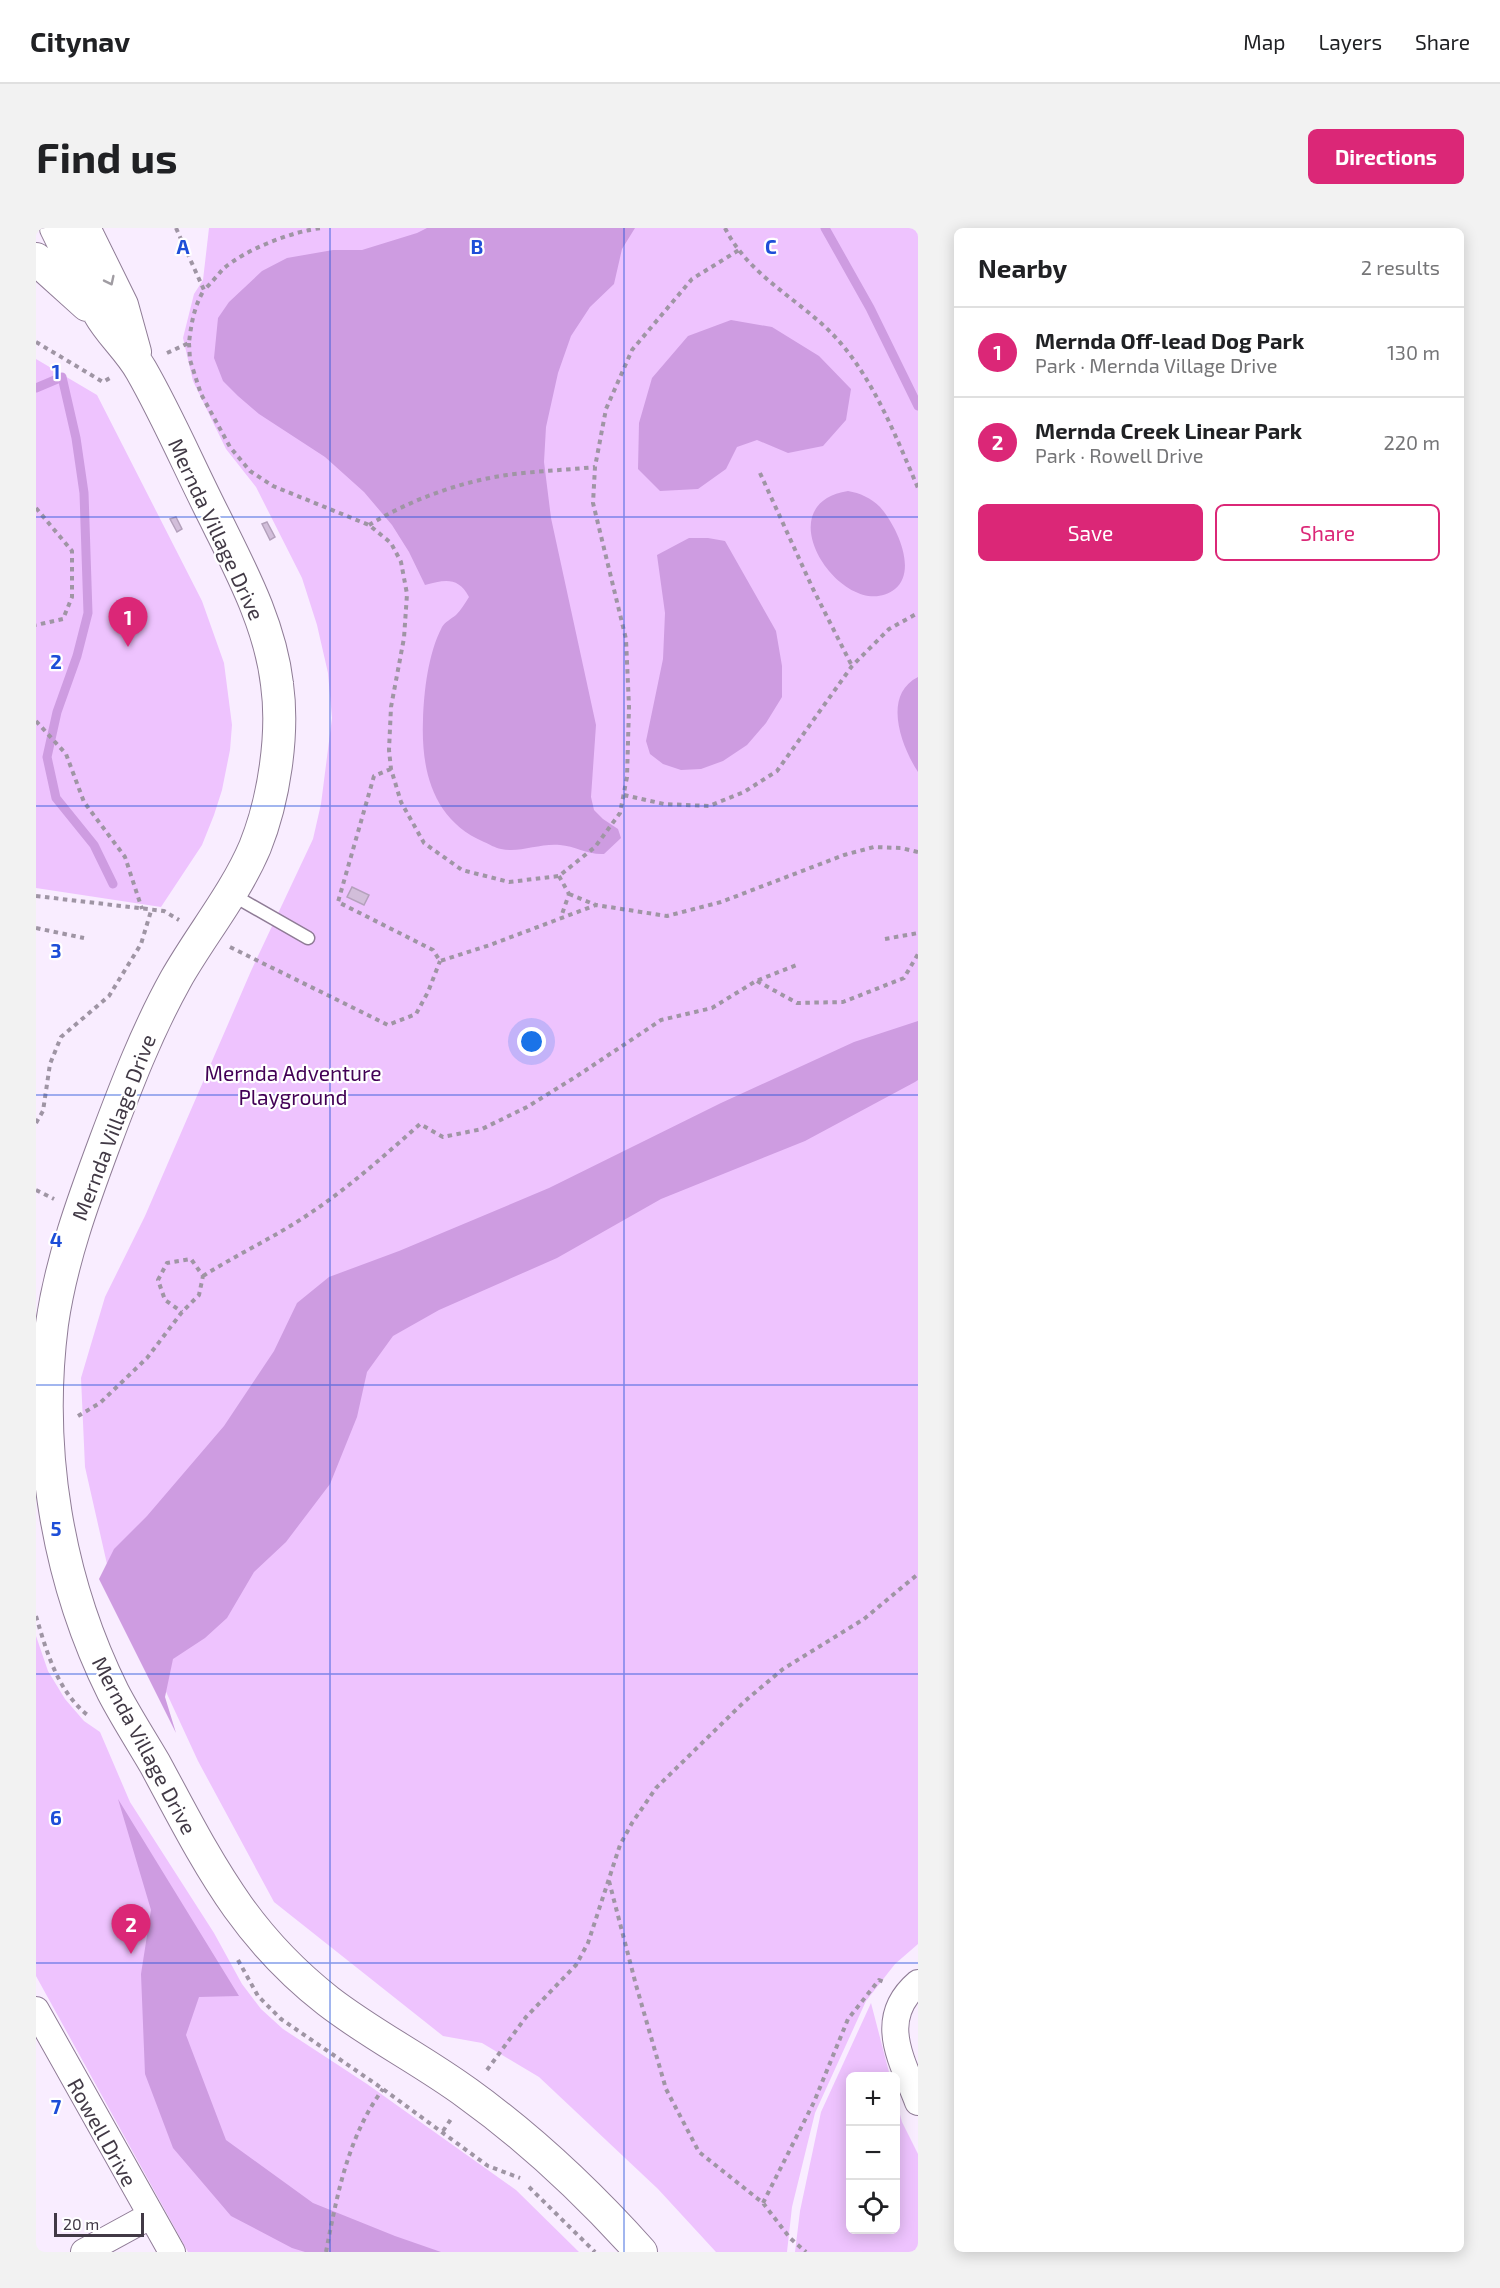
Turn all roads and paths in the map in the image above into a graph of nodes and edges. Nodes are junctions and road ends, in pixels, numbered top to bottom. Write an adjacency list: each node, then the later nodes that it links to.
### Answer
1 (56, 228): 9 (street, Mernda Village Drive)
2 (84, 228): 12 (street, Mernda Village Drive, one-way to 12)
3 (176, 228): 8 (path)
4 (322, 228): 8 (path)
5 (725, 228): 6 (path)
6 (739, 250): 13 (path); 15 (path)
7 (36, 259): 9 (street)
8 (204, 290): 11 (path)
9 (101, 317): 12 (street, Mernda Village Drive)
10 (36, 342): 12 (path)
11 (189, 343): 12 (path); 17 (path)
12 (138, 366): 26 (street, Mernda Village Drive)
13 (595, 467): 17 (path); 23 (path)
14 (760, 473): 20 (path)
15 (918, 488)
16 (36, 508): 19 (path)
17 (369, 525): 22 (path)
18 (918, 613): 20 (path)
19 (36, 625)
20 (852, 666): 23 (path)
21 (36, 721): 30 (path)
22 (391, 769): 25 (path); 40 (path)
23 (624, 795): 25 (path)
24 (918, 852): 29 (path)
25 (559, 876): 27 (path)
26 (230, 893): 35 (street, Mernda Village Drive); 37 (lane)
27 (569, 894): 29 (path); 32 (path)
28 (36, 896): 30 (path)
29 (596, 905): 32 (path)
30 (142, 909): 31 (path)
31 (151, 911): 35 (path); 43 (path)
32 (560, 917): 40 (path)
33 (36, 928): 36 (path)
34 (918, 933): 38 (path)
35 (204, 935): 40 (path); 46 (street, Mernda Village Drive)
36 (84, 938)
37 (308, 938)
38 (885, 939)
39 (918, 954): 42 (path)
40 (440, 961)
41 (799, 964): 42 (path)
42 (756, 981): 44 (path)
43 (36, 1124)
44 (203, 1276): 45 (path); 45 (path)
45 (182, 1312): 46 (path)
46 (46, 1413): 47 (street, Mernda Village Drive)
47 (43, 1486): 60 (street, Mernda Village Drive)
48 (918, 1574): 49 (path)
49 (609, 1880): 52 (path); 55 (path)
50 (913, 1988): 54 (street); 55 (path)
51 (36, 2010): 56 (street, Rowell Drive)
52 (526, 2017)
53 (383, 2089): 59 (path)
54 (918, 2102)
55 (763, 2203): 61 (path)
56 (150, 2216): 57 (street); 58 (street, Rowell Drive)
57 (84, 2252)
58 (172, 2252)
59 (326, 2252)
60 (641, 2252)
61 (806, 2252)

